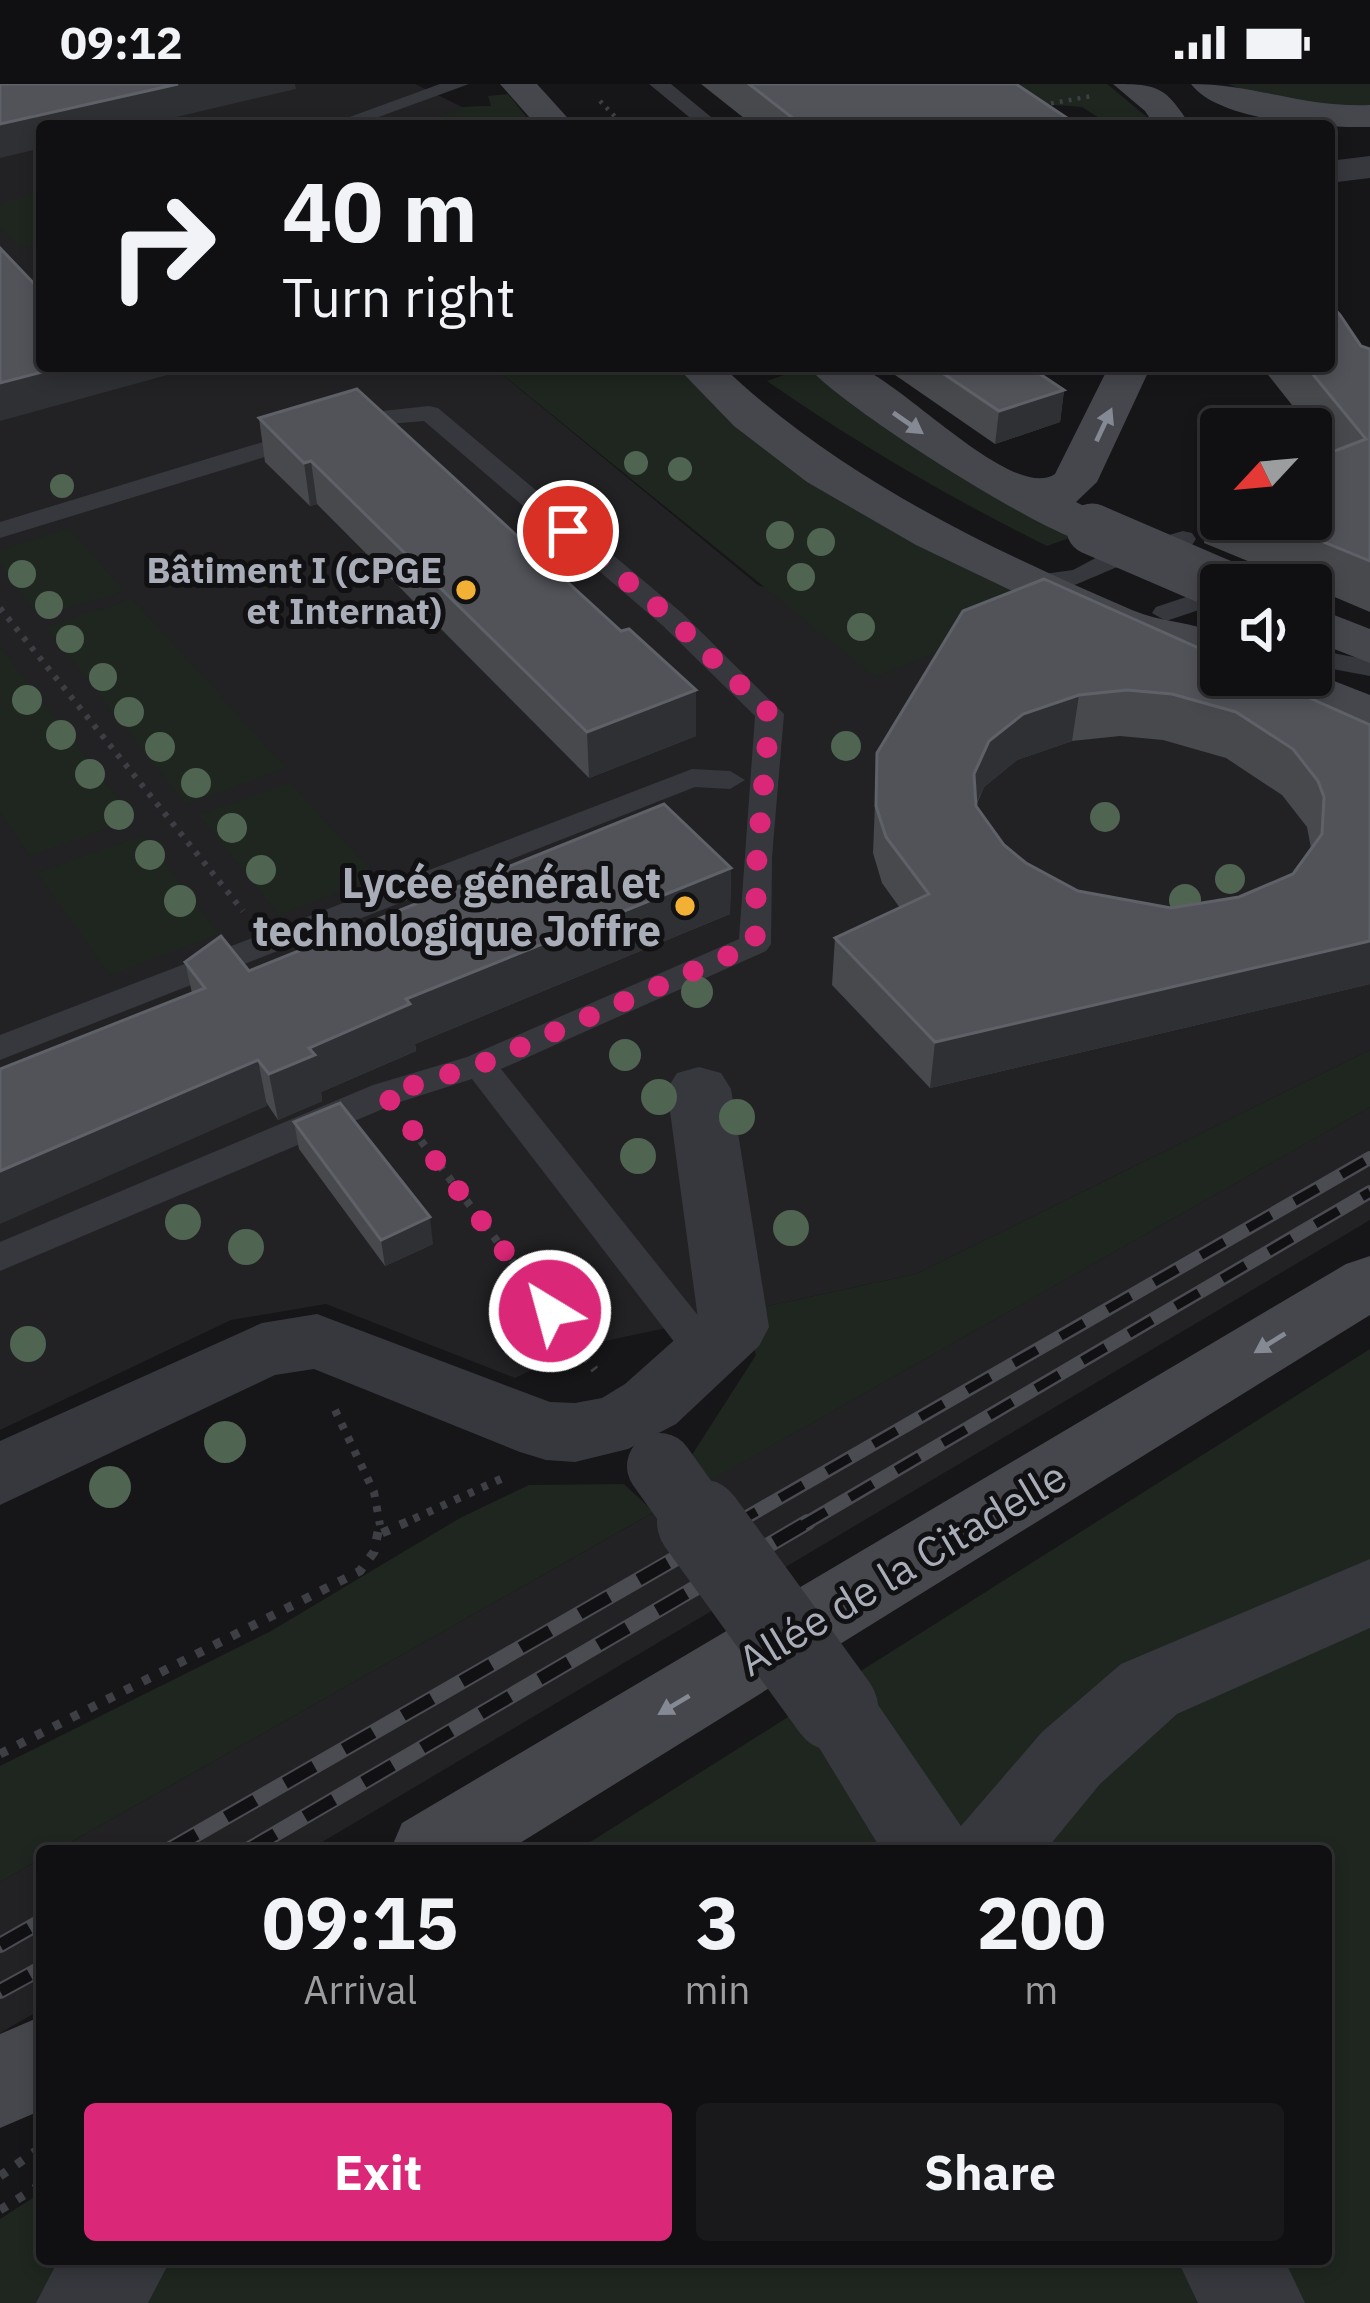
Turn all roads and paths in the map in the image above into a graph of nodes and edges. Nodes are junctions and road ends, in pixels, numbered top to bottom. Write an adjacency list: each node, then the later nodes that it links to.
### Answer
1 (459, 84): 10 (lane)
2 (518, 84): 11 (street)
3 (554, 84): 12 (street)
4 (659, 84): 13 (lane)
5 (1209, 84): 9 (street)
6 (1134, 86): 7 (path); 14 (street)
7 (1025, 109)
8 (1370, 116): 9 (street)
9 (1314, 118): 15 (lane)
10 (353, 120)
11 (551, 120)
12 (587, 120)
13 (704, 120)
14 (1169, 120)
15 (1330, 120)
16 (1335, 121): 17 (lane)
17 (1370, 125)
18 (1370, 167): 19 (street)
19 (1335, 171)
20 (703, 372): 27 (street)
21 (725, 372): 27 (street)
22 (838, 372): 24 (street, one-way to 24)
23 (1127, 372): 24 (street, one-way to 23)
24 (1003, 485): 27 (street)
25 (0, 530): 42 (lane)
26 (1175, 534): 27 (lane)
27 (1079, 562): 29 (street, bridge); 30 (street)
28 (0, 608): 40 (path)
29 (1200, 619)
30 (1200, 621)
31 (1332, 631): 32 (street)
32 (1370, 648)
33 (1370, 668): 34 (lane)
34 (1332, 670)
35 (1332, 685): 37 (street)
36 (1332, 693): 38 (street)
37 (1370, 698)
38 (1370, 714)
39 (730, 780): 40 (lane)
40 (269, 943): 41 (lane)
41 (0, 1048)
42 (479, 1065): 44 (lane); 48 (lane)
43 (699, 1089): 48 (street)
44 (385, 1094): 45 (lane); 47 (path)
45 (0, 1257)
46 (1370, 1282): 56 (street, Allée de la Citadelle, one-way to 56)
47 (578, 1347)
48 (706, 1354): 51 (street)
49 (337, 1398): 53 (path)
50 (660, 1466): 57 (street, bridge)
51 (0, 1475)
52 (506, 1476): 53 (path)
53 (382, 1533): 55 (path)
54 (1370, 1592): 58 (street)
55 (0, 1754)
56 (441, 1845)
57 (926, 1845)
58 (997, 1845)
59 (36, 2064): 60 (street)
60 (0, 2083)
61 (36, 2084): 62 (street)
62 (0, 2111)
63 (36, 2150): 64 (path)
64 (0, 2176)
65 (36, 2188): 66 (path)
66 (0, 2210)
67 (118, 2265): 69 (street)
68 (1229, 2265): 70 (street)
69 (84, 2303)
70 (1257, 2303)

